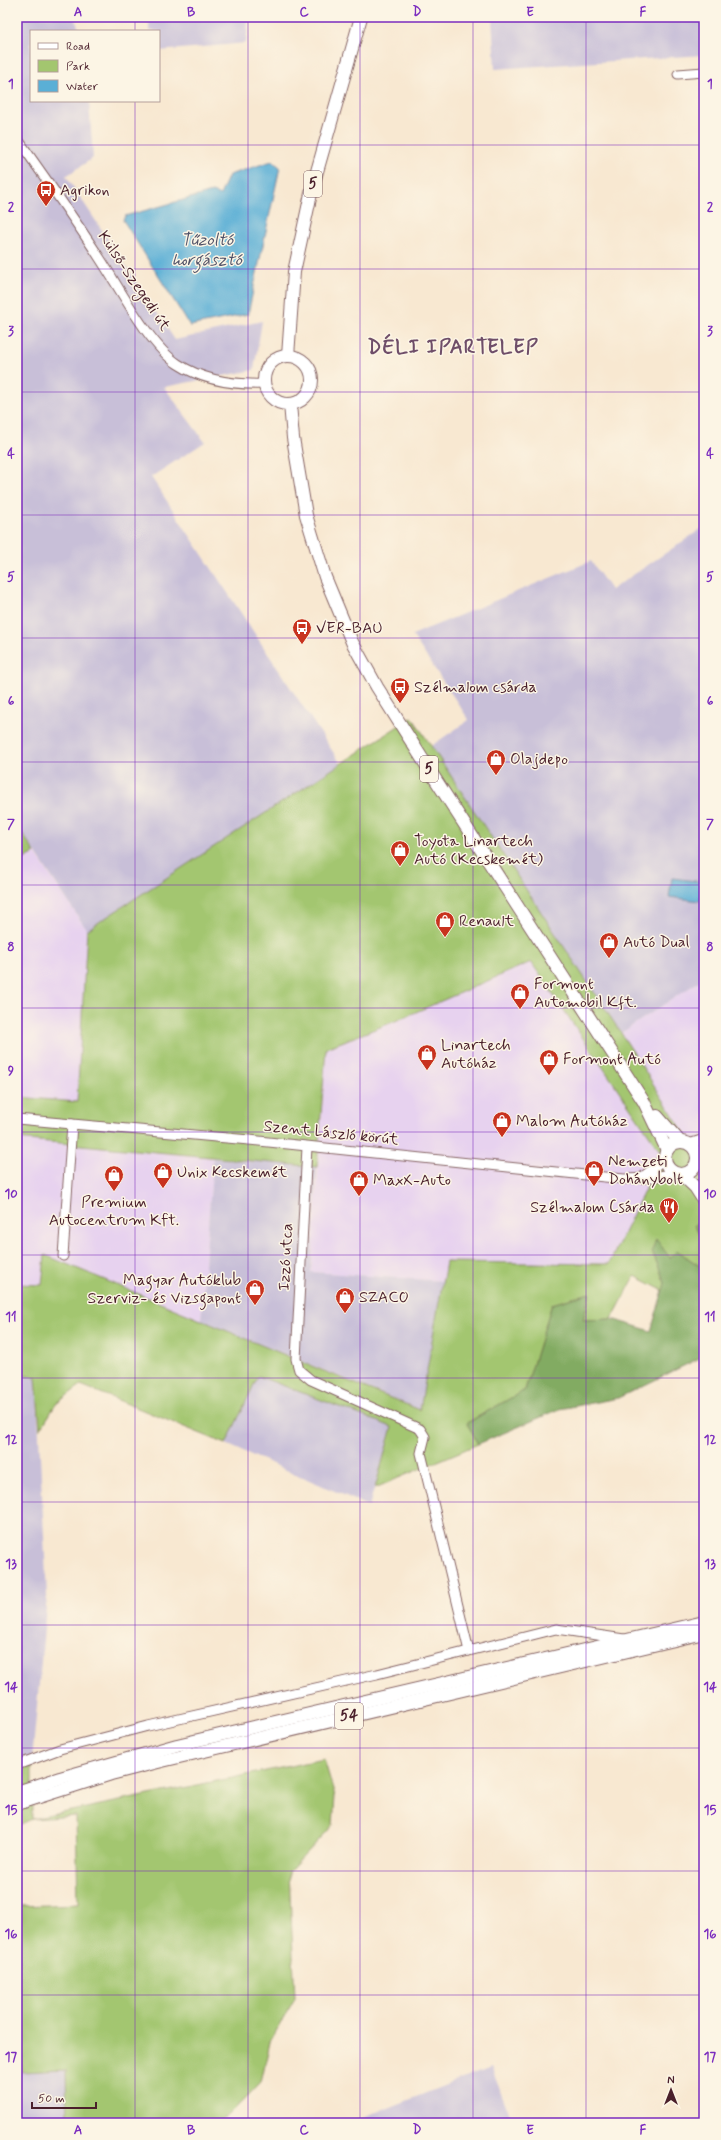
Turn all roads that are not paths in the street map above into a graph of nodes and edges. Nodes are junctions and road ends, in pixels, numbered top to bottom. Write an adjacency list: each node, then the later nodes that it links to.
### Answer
1 (361, 17): 5 (main road, 5)
2 (704, 72): 3 (street)
3 (678, 74)
4 (17, 138): 6 (street, Külső-Szegedi út)
5 (288, 356): 6 (main road); 7 (main road)
6 (264, 384): 7 (main road)
7 (290, 404): 8 (main road, 5)
8 (644, 1102): 12 (main road, 5); 14 (main road, 5)
9 (17, 1119): 10 (street, Szent László körút)
10 (72, 1124): 13 (street, Szent László körút); 20 (street)
11 (704, 1139): 12 (street)
12 (685, 1143): 14 (main road); 15 (main road, 5)
13 (307, 1147): 17 (street, Szent László körút); 24 (street, Izzó utca)
14 (666, 1153): 16 (main road, 5); 17 (street)
15 (699, 1159): 16 (main road); 18 (main road, 5)
16 (678, 1174): 17 (street, Szent László körút); 19 (main road, 5)
17 (641, 1178)
18 (704, 1186)
19 (704, 1201)
20 (63, 1256)
21 (704, 1622): 23 (main road, 54)
22 (704, 1633): 27 (main road, 54)
23 (630, 1640): 24 (street); 26 (main road, 54)
24 (469, 1651): 25 (street)
25 (17, 1765)
26 (17, 1792)
27 (17, 1804)

